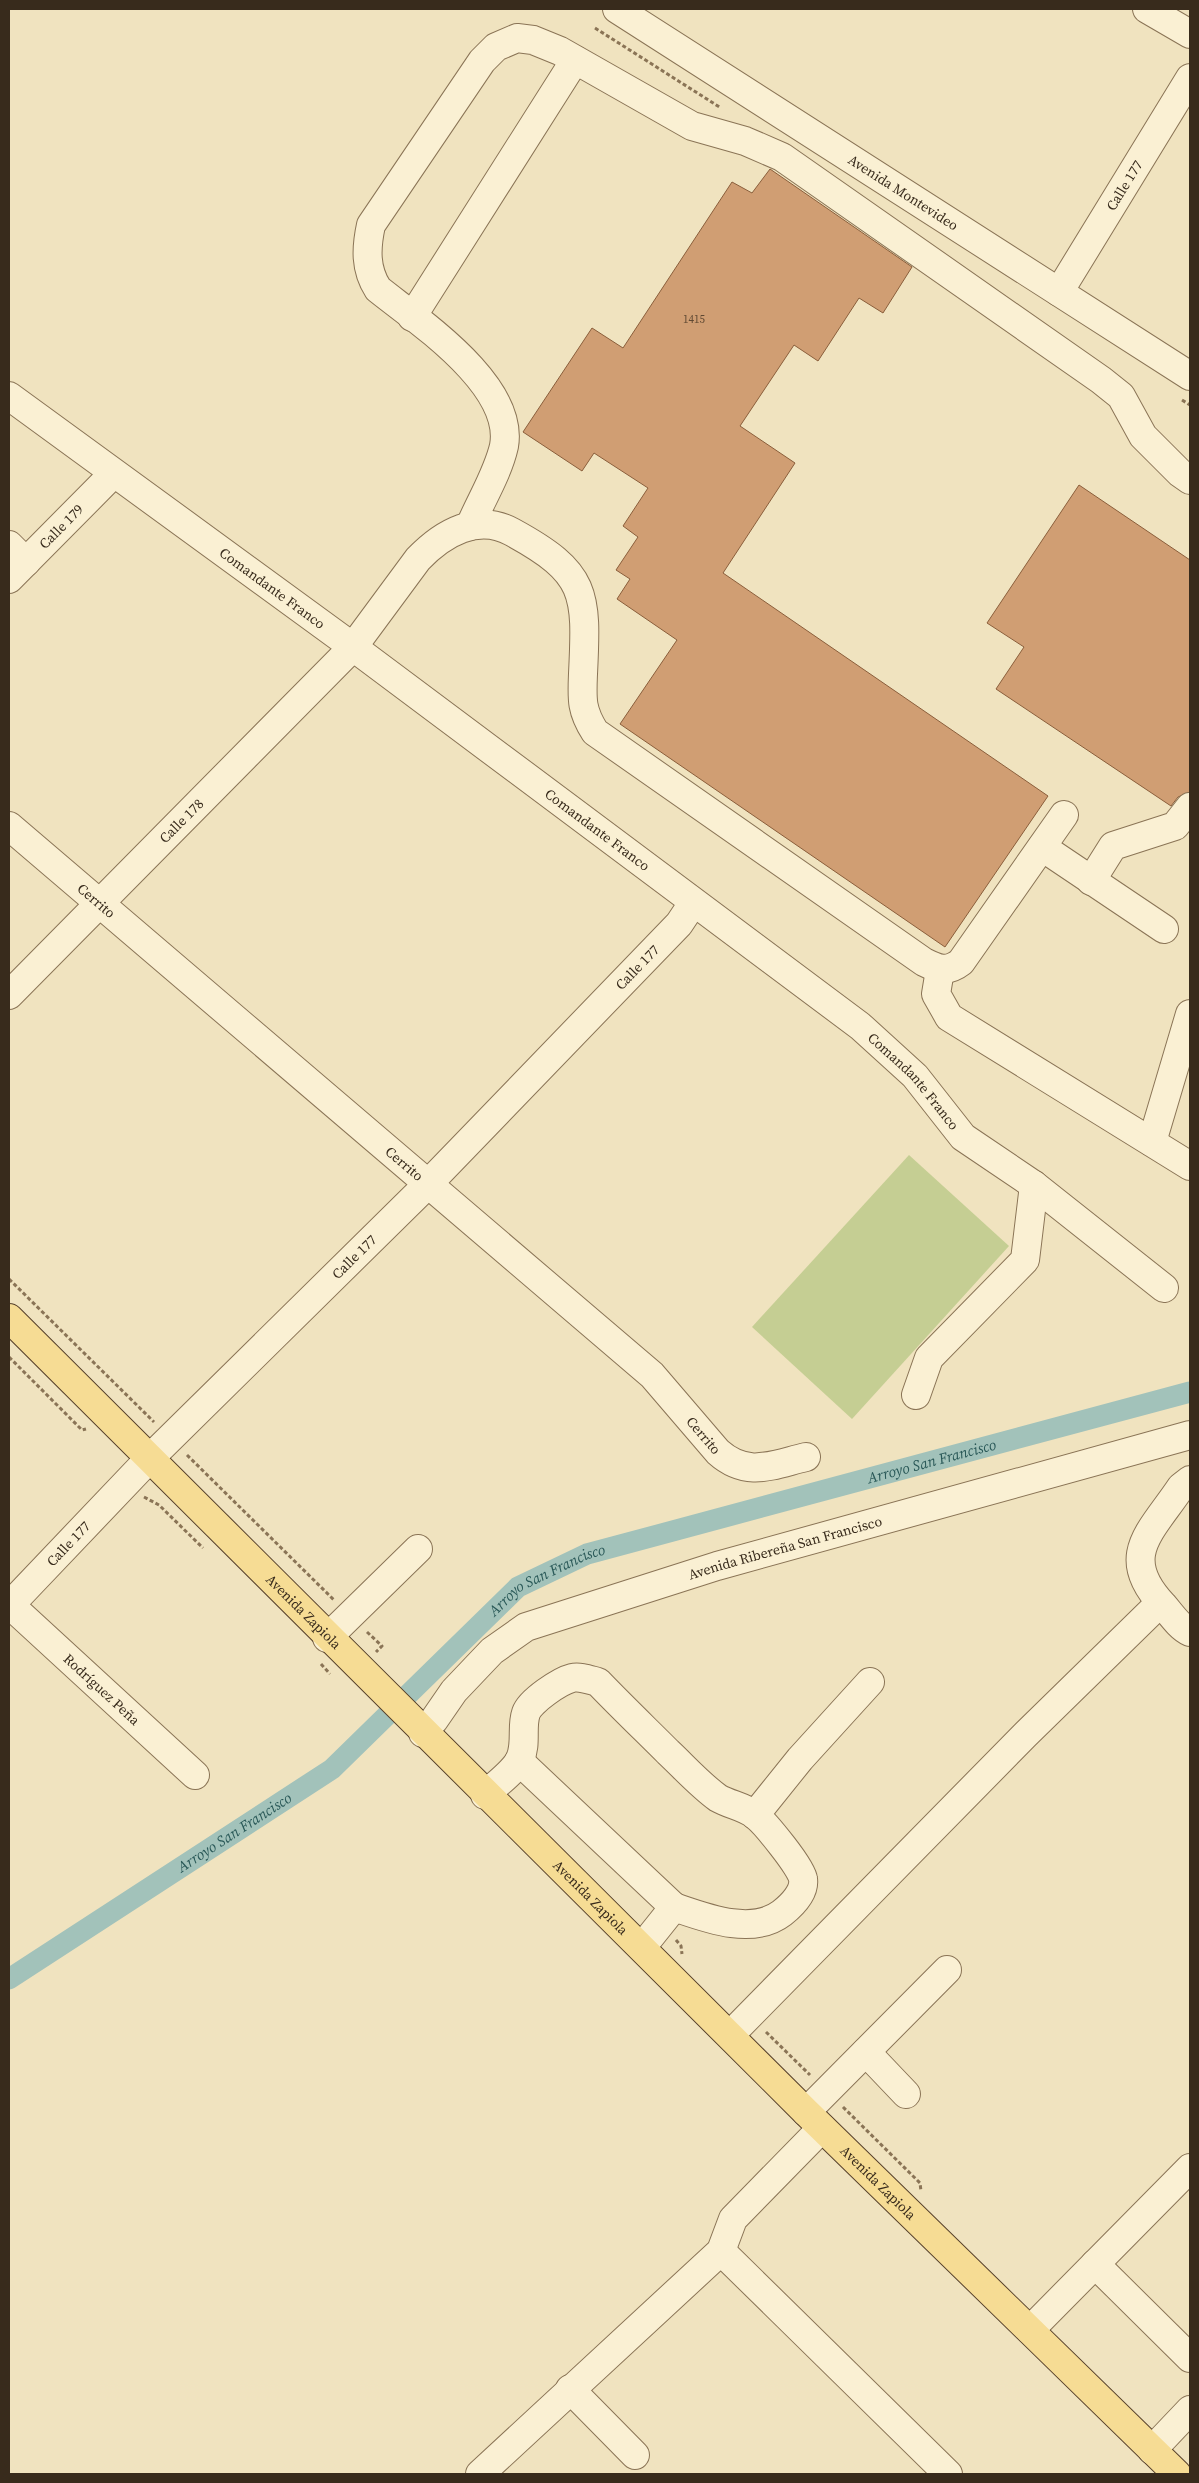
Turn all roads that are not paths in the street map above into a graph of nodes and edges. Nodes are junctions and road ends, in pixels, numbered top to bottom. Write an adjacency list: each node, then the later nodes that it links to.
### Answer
1 (617, 9): 6 (street, Avenida Montevideo)
2 (1147, 9): 3 (street)
3 (1190, 34)
4 (575, 60): 7 (street); 7 (street); 11 (street)
5 (1190, 78): 6 (street, Calle 177)
6 (1059, 292): 8 (street, Avenida Montevideo)
7 (412, 317): 12 (street)
8 (1190, 376)
9 (9, 396): 10 (street, Comandante Franco)
10 (113, 474): 13 (street, Calle 179); 14 (street, Comandante Franco)
11 (1190, 480)
12 (470, 526): 14 (street, Calle 178); 23 (street, Calle 178)
13 (14, 562)
14 (353, 647): 20 (street, Calle 178); 21 (street, Comandante Franco)
15 (1190, 807): 19 (street)
16 (1064, 815): 18 (street)
17 (9, 826): 20 (street, Cerrito)
18 (1042, 847): 19 (street); 23 (street)
19 (1091, 881): 22 (street)
20 (99, 903): 24 (street, Calle 178); 28 (street, Cerrito)
21 (692, 903): 28 (street, Calle 177); 29 (street, Comandante Franco)
22 (1164, 929)
23 (940, 970): 26 (street)
24 (9, 995)
25 (1190, 1014): 26 (street)
26 (1152, 1142): 27 (street)
27 (1190, 1166)
28 (427, 1185): 34 (street, Cerrito); 35 (street, Calle 177)
29 (1034, 1185): 30 (street, Comandante Franco); 32 (street)
30 (1164, 1288)
31 (9, 1318): 35 (main road, Avenida Zapiola)
32 (916, 1395)
33 (1190, 1435): 43 (street, Avenida Ribereña San Francisco)
34 (806, 1457)
35 (149, 1459): 39 (street, Calle 177); 41 (main road, Avenida Zapiola)
36 (1190, 1480): 38 (street)
37 (418, 1549): 41 (street)
38 (1160, 1602): 40 (street); 51 (street)
39 (9, 1605): 45 (street, Rodríguez Peña)
40 (1190, 1632)
41 (327, 1638): 43 (main road, Avenida Zapiola)
42 (870, 1682): 47 (street)
43 (416, 1726): 46 (main road, Avenida Zapiola)
44 (519, 1762): 46 (street); 47 (street); 48 (street)
45 (195, 1775)
46 (485, 1794): 49 (main road, Avenida Zapiola)
47 (756, 1815): 48 (street)
48 (674, 1906): 49 (street)
49 (642, 1947): 51 (main road, Avenida Zapiola)
50 (947, 1970): 52 (street)
51 (730, 2035): 54 (main road, Avenida Zapiola)
52 (866, 2052): 53 (street); 54 (street)
53 (906, 2094)
54 (814, 2120): 56 (street); 58 (main road, Avenida Zapiola)
55 (1190, 2168): 57 (street)
56 (721, 2251): 60 (street); 65 (street)
57 (1095, 2264): 58 (street); 59 (street)
58 (1030, 2330): 62 (main road, Avenida Zapiola)
59 (1190, 2358)
60 (570, 2389): 63 (street); 64 (street)
61 (1190, 2410): 62 (street)
62 (1152, 2450): 66 (main road, Avenida Zapiola)
63 (634, 2455)
64 (480, 2474)
65 (948, 2474)
66 (1176, 2474)

